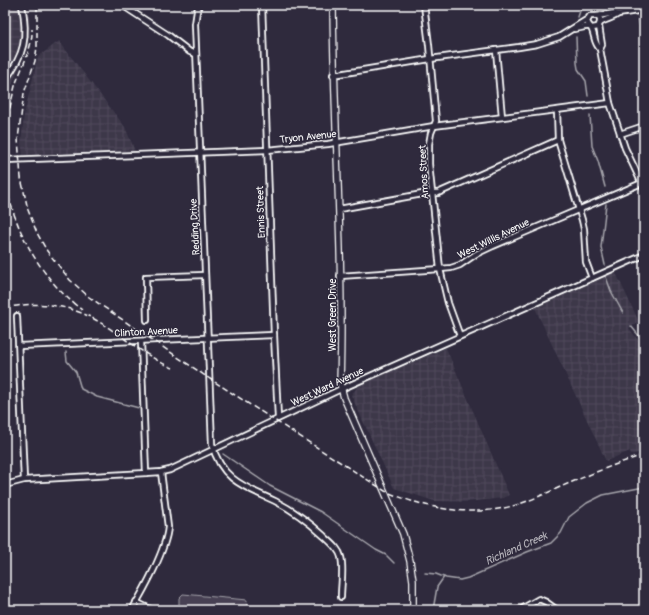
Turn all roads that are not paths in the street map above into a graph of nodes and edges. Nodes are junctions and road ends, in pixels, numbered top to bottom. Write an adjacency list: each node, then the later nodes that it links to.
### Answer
1 (22, 5): 20 (street)
2 (122, 5): 17 (street)
3 (199, 5): 17 (street, Redding Drive)
4 (262, 5): 29 (street, Ennis Street)
5 (333, 5): 19 (main road, West Green Drive)
6 (424, 5): 18 (street, Amos Street)
7 (642, 10): 8 (street); 14 (street)
8 (618, 14): 9 (street); 11 (street)
9 (597, 16): 10 (street); 11 (street)
10 (588, 19): 12 (street); 13 (street)
11 (600, 25): 12 (street); 15 (street)
12 (591, 27): 13 (street); 15 (street)
13 (574, 28): 16 (street)
14 (644, 34)
15 (600, 49): 21 (street)
16 (496, 50): 18 (street); 23 (street)
17 (196, 54): 30 (street, Redding Drive)
18 (430, 59): 19 (street); 24 (street, Amos Street)
19 (333, 76): 28 (main road, West Green Drive)
20 (5, 80)
21 (610, 103): 22 (street, Tryon Avenue); 26 (street)
22 (557, 110): 23 (street, Tryon Avenue); 27 (street)
23 (502, 117): 24 (street, Tryon Avenue)
24 (434, 126): 28 (street, Tryon Avenue); 34 (street, Amos Street)
25 (644, 126): 26 (street)
26 (620, 134): 32 (street)
27 (558, 140): 34 (street); 36 (street)
28 (336, 143): 29 (street, Tryon Avenue); 35 (main road, West Green Drive)
29 (267, 150): 30 (street, Tryon Avenue); 44 (street, Ennis Street)
30 (200, 152): 31 (street, Tryon Avenue); 39 (street, Redding Drive)
31 (5, 160)
32 (643, 182): 33 (street); 36 (street, West Willis Avenue)
33 (644, 188)
34 (432, 193): 35 (street); 38 (street, Amos Street)
35 (339, 209): 40 (main road, West Green Drive)
36 (579, 209): 38 (street, West Willis Avenue); 41 (street)
37 (644, 255): 41 (street, West Ward Avenue)
38 (440, 269): 40 (street, West Willis Avenue); 45 (street, Amos Street)
39 (205, 275): 43 (street); 46 (street, Redding Drive)
40 (340, 276): 49 (main road, West Green Drive)
41 (592, 278): 45 (street, West Ward Avenue)
42 (17, 316): 48 (street)
43 (147, 320)
44 (274, 335): 46 (street, Clinton Avenue); 50 (street, Ennis Street)
45 (460, 336): 49 (street, West Ward Avenue)
46 (208, 338): 47 (street, Clinton Avenue); 51 (street, Redding Drive)
47 (141, 341): 48 (street, Clinton Avenue); 53 (street)
48 (19, 346): 54 (street)
49 (341, 389): 50 (street, West Ward Avenue); 60 (main road, West Green Drive)
50 (278, 418): 51 (street, West Ward Avenue)
51 (214, 449): 52 (street, West Ward Avenue); 56 (street)
52 (161, 472): 53 (street, West Ward Avenue); 57 (street)
53 (146, 473): 54 (street, West Ward Avenue)
54 (24, 480): 55 (street, West Ward Avenue)
55 (5, 485)
56 (341, 596)
57 (136, 602): 58 (street); 59 (street)
58 (132, 610)
59 (152, 610)
60 (413, 610)
61 (520, 610): 62 (street)
62 (556, 610)

